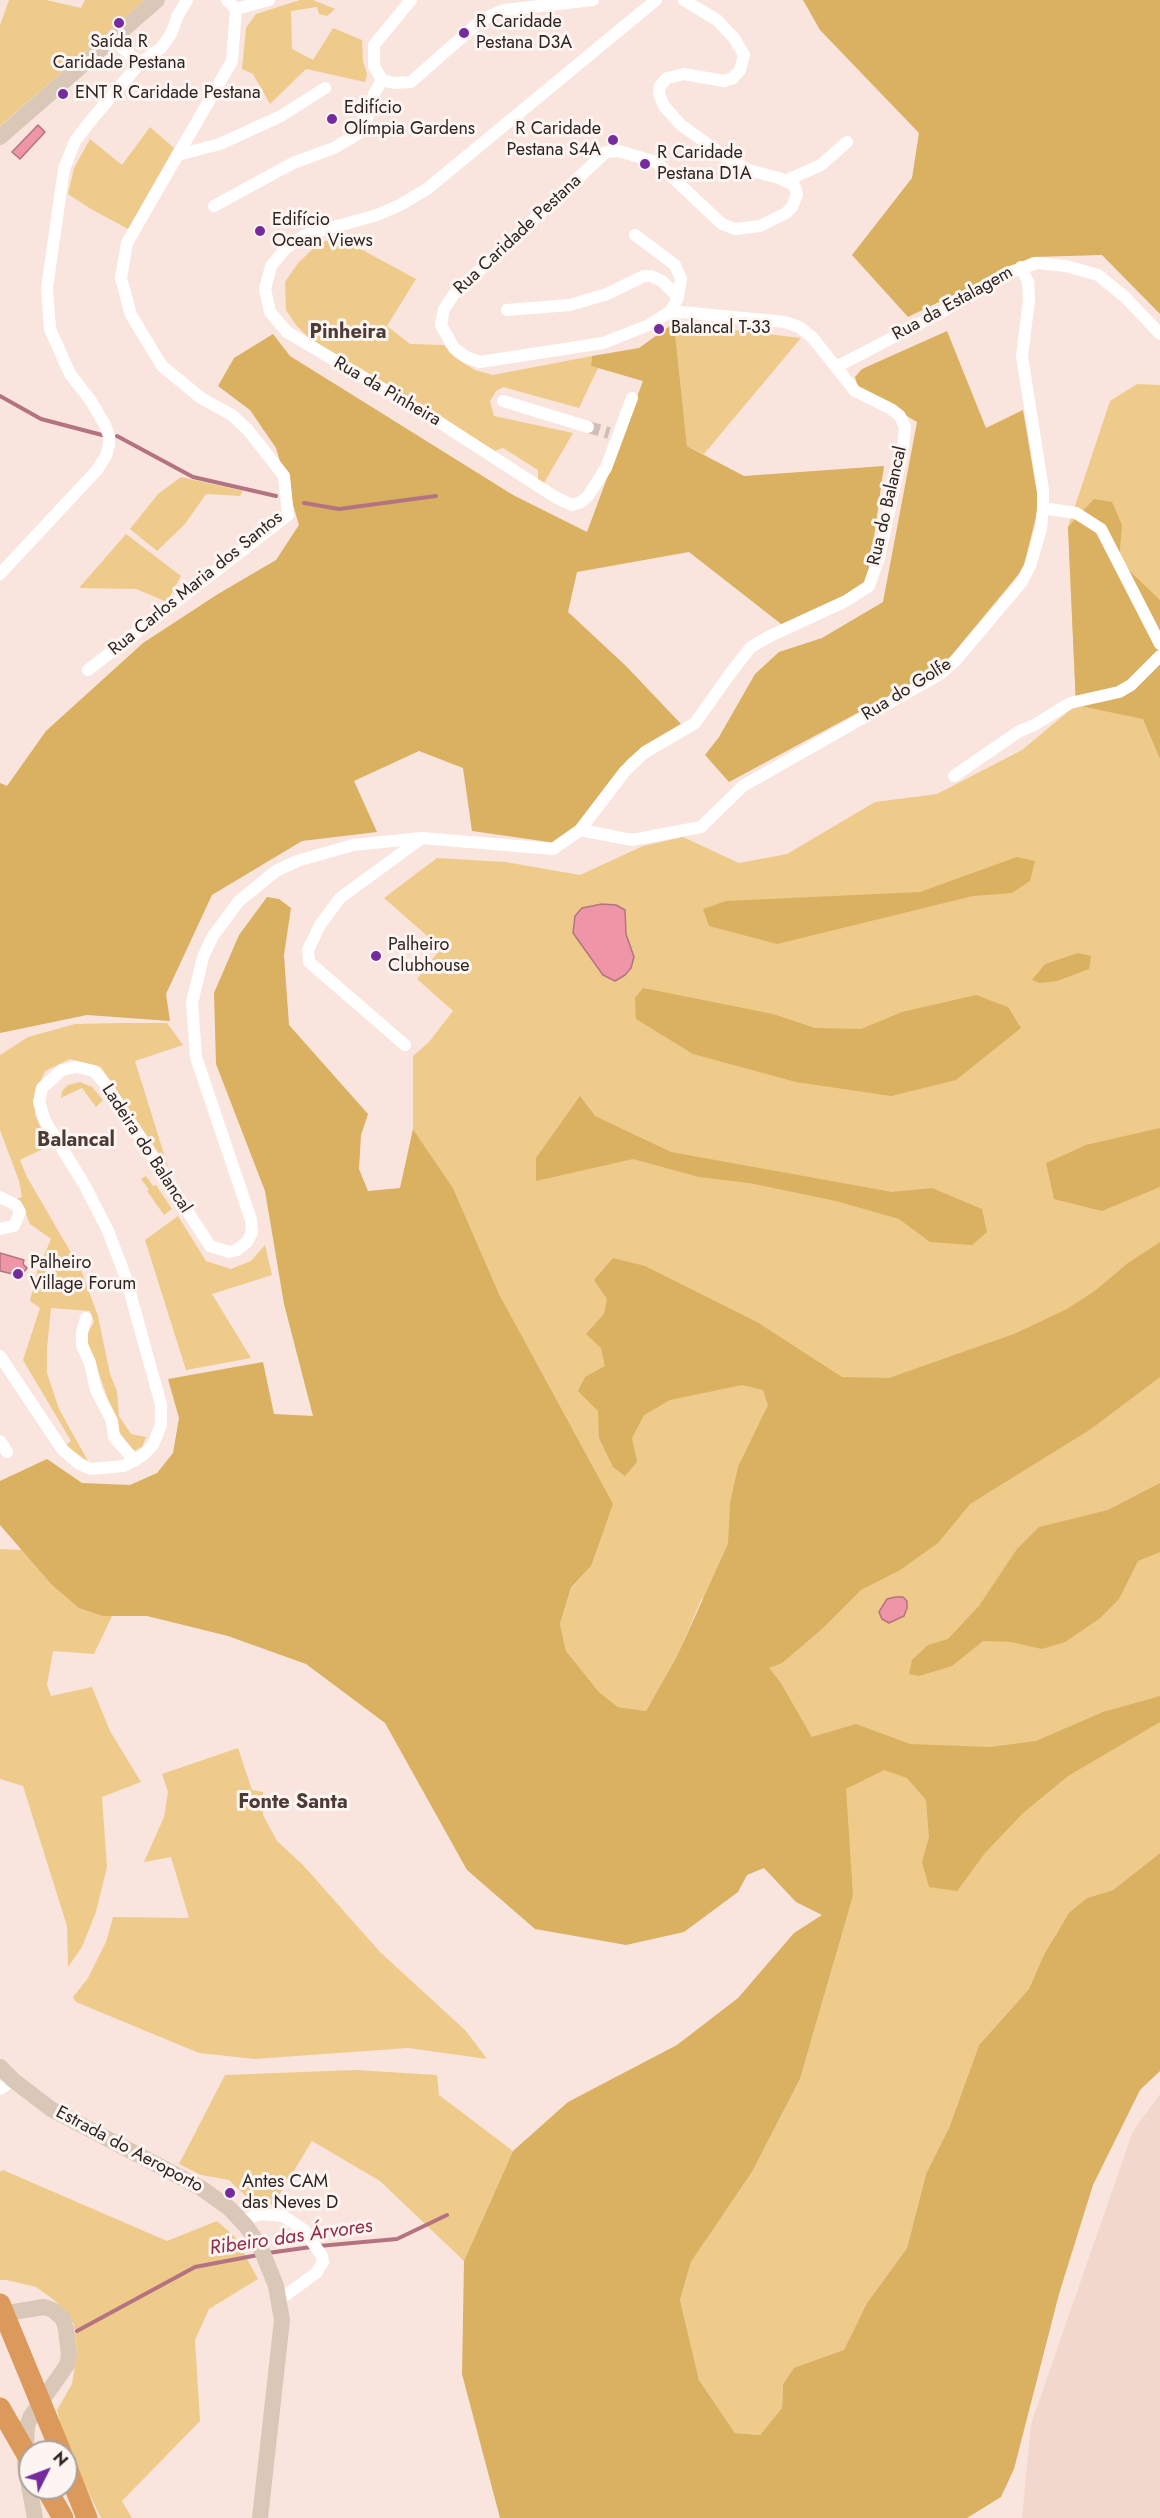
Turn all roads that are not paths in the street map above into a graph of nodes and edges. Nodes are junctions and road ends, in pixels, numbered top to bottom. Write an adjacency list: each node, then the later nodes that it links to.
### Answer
1 (157, 0): 10 (main road)
2 (187, 0): 11 (street)
3 (227, 0): 9 (street)
4 (268, 0): 9 (street)
5 (411, 0): 12 (street)
6 (593, 0): 12 (street)
7 (656, 0): 26 (street, Rua da Pinheira)
8 (684, 0): 17 (street)
9 (236, 9): 16 (street, Rua Carlos Maria dos Santos)
10 (113, 39): 11 (street); 14 (main road)
11 (138, 64): 30 (street)
12 (382, 80): 18 (street)
13 (325, 88): 16 (street)
14 (0, 136)
15 (847, 142): 17 (street)
16 (178, 155): 33 (street, Rua Carlos Maria dos Santos)
17 (787, 180): 23 (street, Rua Caridade Pestana)
18 (214, 206)
19 (635, 235): 21 (street)
20 (1021, 267): 24 (street, Rua da Estalagem); 25 (street, Rua da Estalagem); 29 (street, Rua do Golfe)
21 (678, 297): 22 (street); 23 (street)
22 (507, 310)
23 (671, 311): 25 (street, Rua do Balancal)
24 (1160, 334)
25 (836, 367): 35 (street, Rua do Balancal)
26 (632, 398)
27 (503, 401): 28 (street)
28 (588, 427)
29 (1043, 508): 31 (street); 35 (street, Rua do Golfe)
30 (0, 574)
31 (1160, 644)
32 (1160, 656): 34 (street)
33 (88, 670)
34 (954, 776)
35 (579, 830): 36 (street, Rua do Balancal)
36 (422, 838): 37 (street); 42 (street, Ladeira do Balancal)
37 (405, 1045)
38 (0, 1197): 39 (street)
39 (0, 1229)
40 (86, 1318): 42 (street)
41 (0, 1356): 42 (street)
42 (135, 1461)
43 (0, 2067): 44 (main road, Estrada do Aeroporto)
44 (4, 2082): 45 (main road, Estrada do Aeroporto)
45 (245, 2225): 46 (main road, Estrada do Aeroporto); 46 (street)
46 (279, 2300): 59 (main road, Estrada do Aeroporto)
47 (0, 2304): 51 (highway)
48 (0, 2314): 56 (main road)
49 (0, 2408): 50 (highway)
50 (18, 2440)
51 (56, 2440)
52 (78, 2494): 58 (highway)
53 (78, 2496): 57 (highway)
54 (53, 2500): 55 (highway)
55 (61, 2514)
56 (35, 2518)
57 (87, 2518)
58 (92, 2518)
59 (260, 2518)

